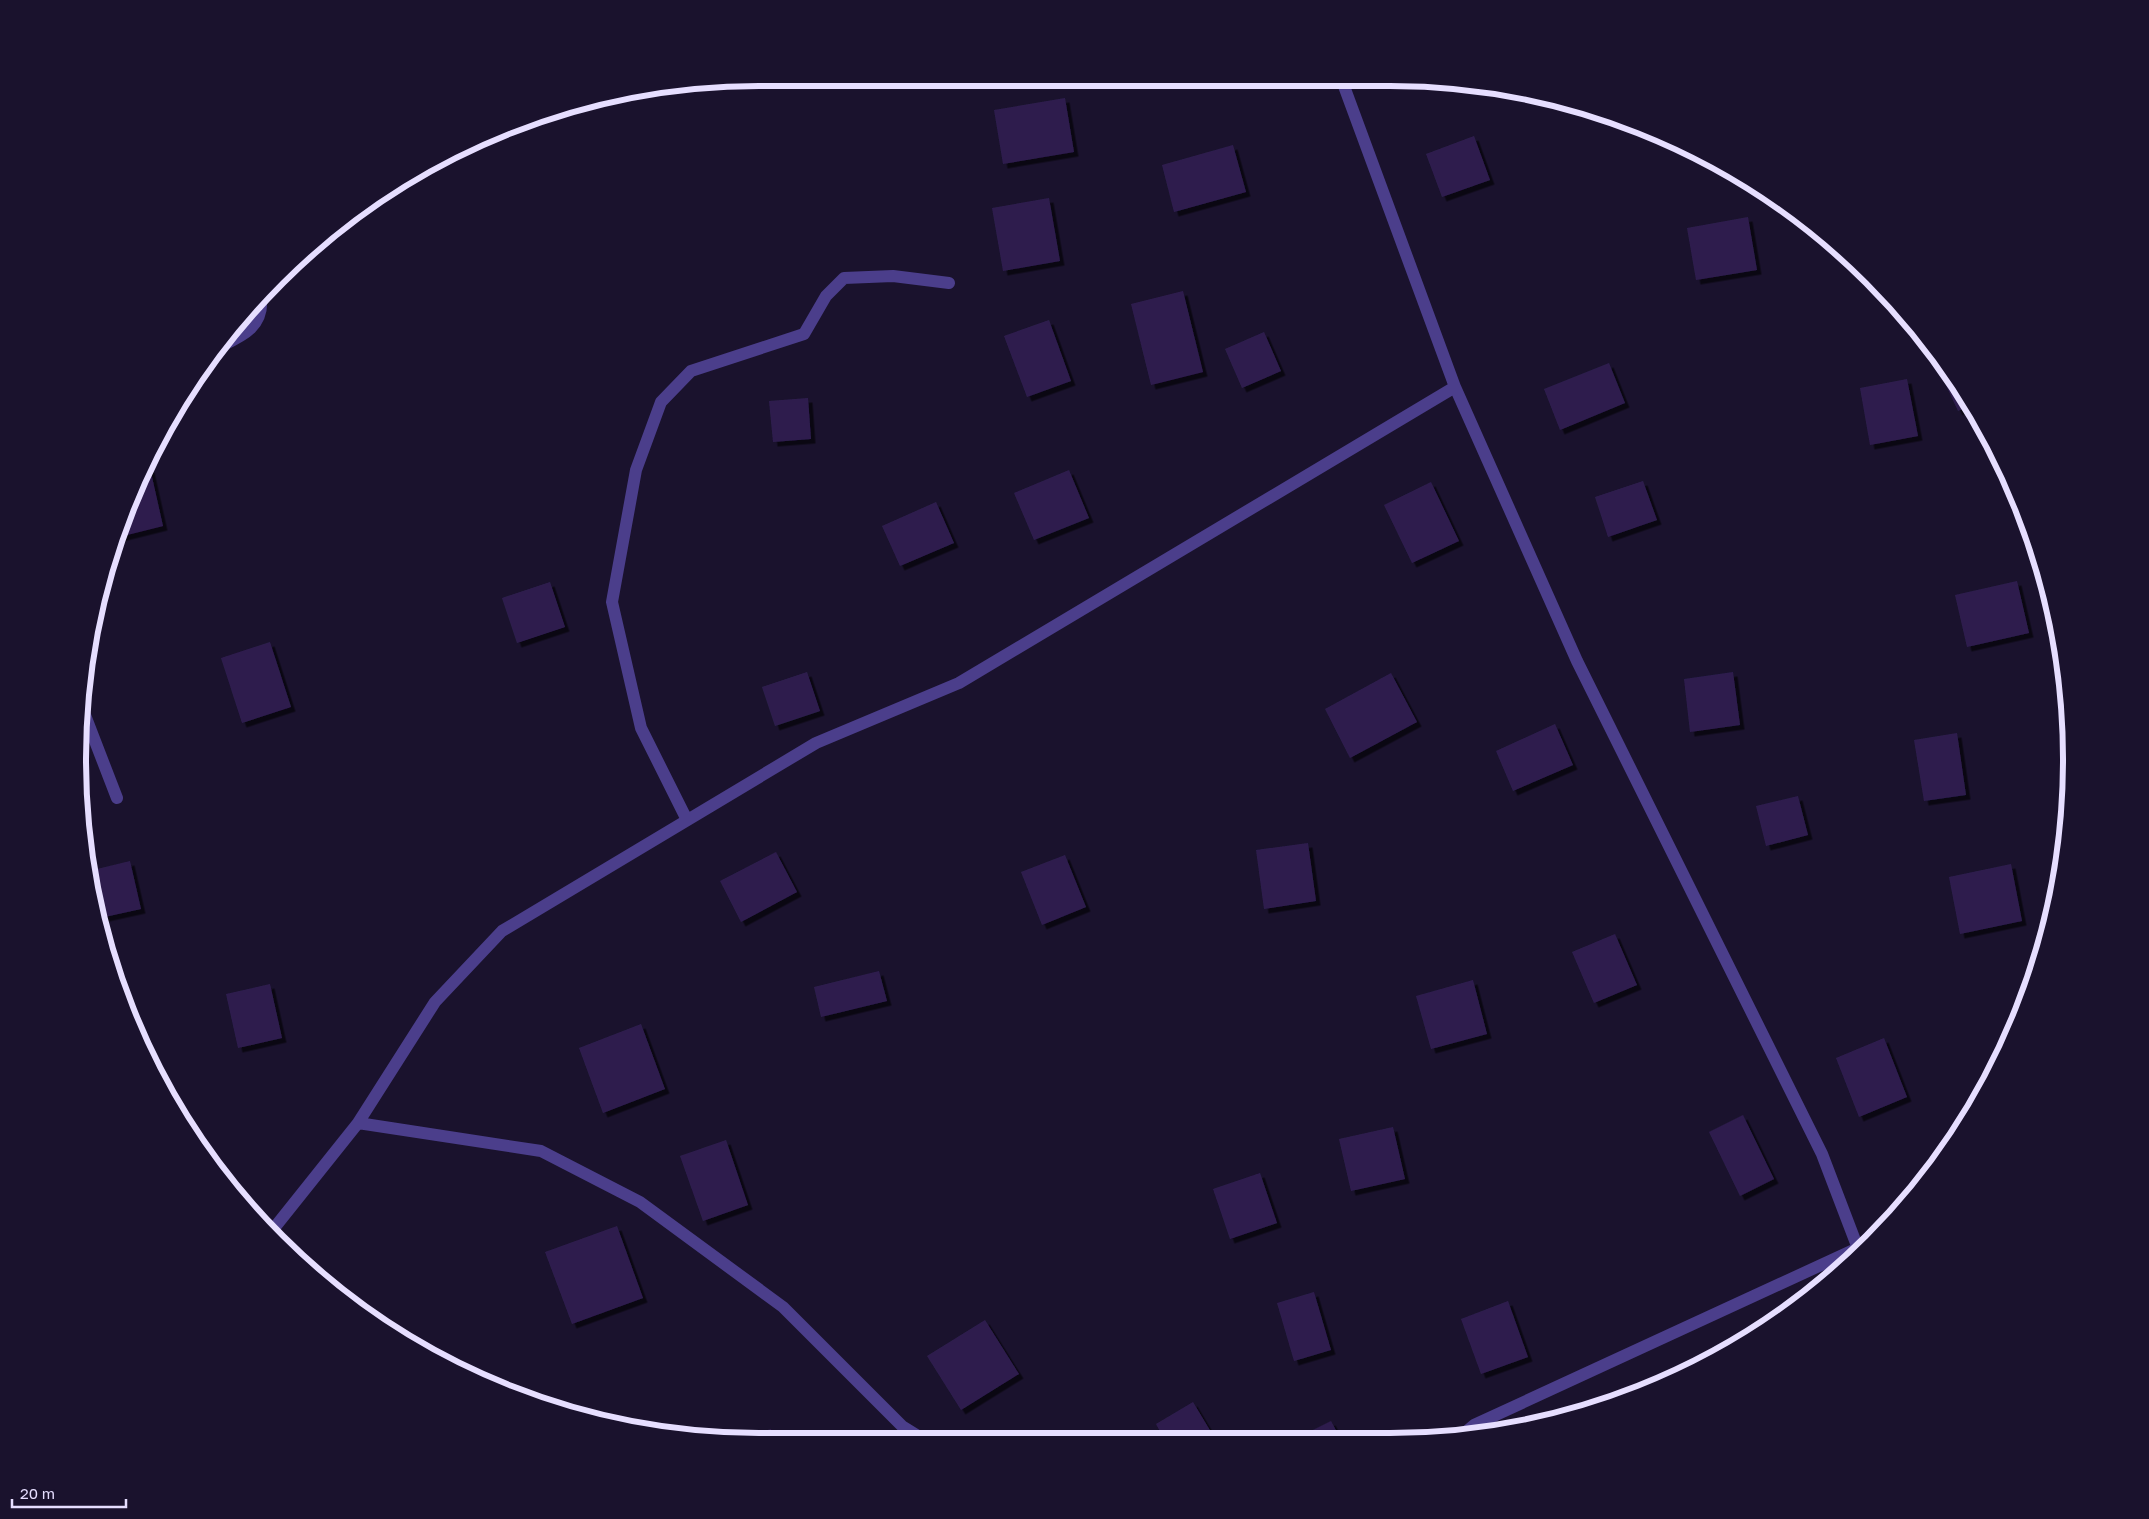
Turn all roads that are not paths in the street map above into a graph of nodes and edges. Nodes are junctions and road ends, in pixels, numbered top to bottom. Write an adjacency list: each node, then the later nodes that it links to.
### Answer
1 (1344, 86): 5 (street)
2 (949, 283): 8 (street)
3 (262, 306): 4 (street)
4 (233, 340)
5 (1455, 387): 8 (street); 11 (street)
6 (88, 722): 7 (street)
7 (117, 798)
8 (687, 820): 9 (street)
9 (358, 1123): 10 (street); 14 (street)
10 (275, 1227)
11 (1857, 1244)
12 (1844, 1256): 13 (street)
13 (1471, 1428)
14 (913, 1433)

